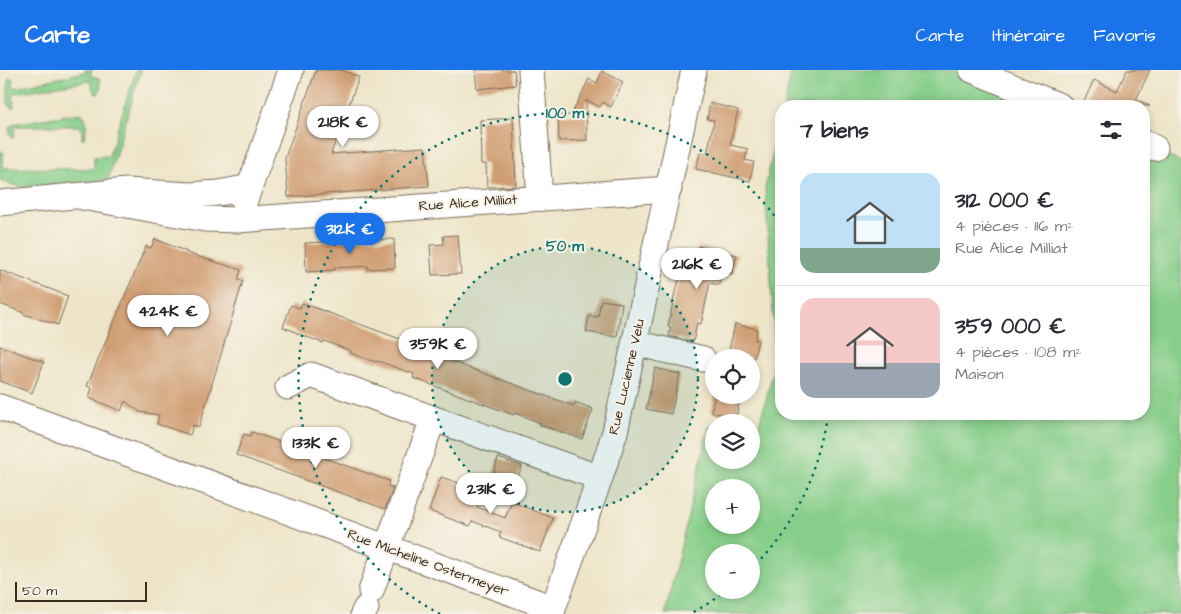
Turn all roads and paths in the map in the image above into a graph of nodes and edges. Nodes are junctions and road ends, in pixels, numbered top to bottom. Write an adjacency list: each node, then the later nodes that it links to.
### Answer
1 (291, 70): 6 (street)
2 (532, 70): 9 (street)
3 (694, 70): 7 (street, Rue Lucienne Velu)
4 (972, 70): 5 (street)
5 (1045, 100)
6 (250, 187): 8 (street); 11 (street)
7 (669, 188): 9 (street, Rue Alice Milliat); 12 (street, Rue Lucienne Velu)
8 (76, 196): 10 (street); 11 (street)
9 (540, 198): 11 (street, Rue Alice Milliat)
10 (0, 203)
11 (238, 220)
12 (635, 343): 13 (street); 17 (street, Rue Lucienne Velu)
13 (703, 359)
14 (288, 387): 16 (street)
15 (0, 408): 18 (street, Rue Micheline Ostermeyer)
16 (433, 419): 17 (street); 18 (street)
17 (600, 478): 20 (street, Rue Micheline Ostermeyer)
18 (387, 548): 19 (street); 20 (street, Rue Micheline Ostermeyer)
19 (367, 604)
20 (552, 611)

